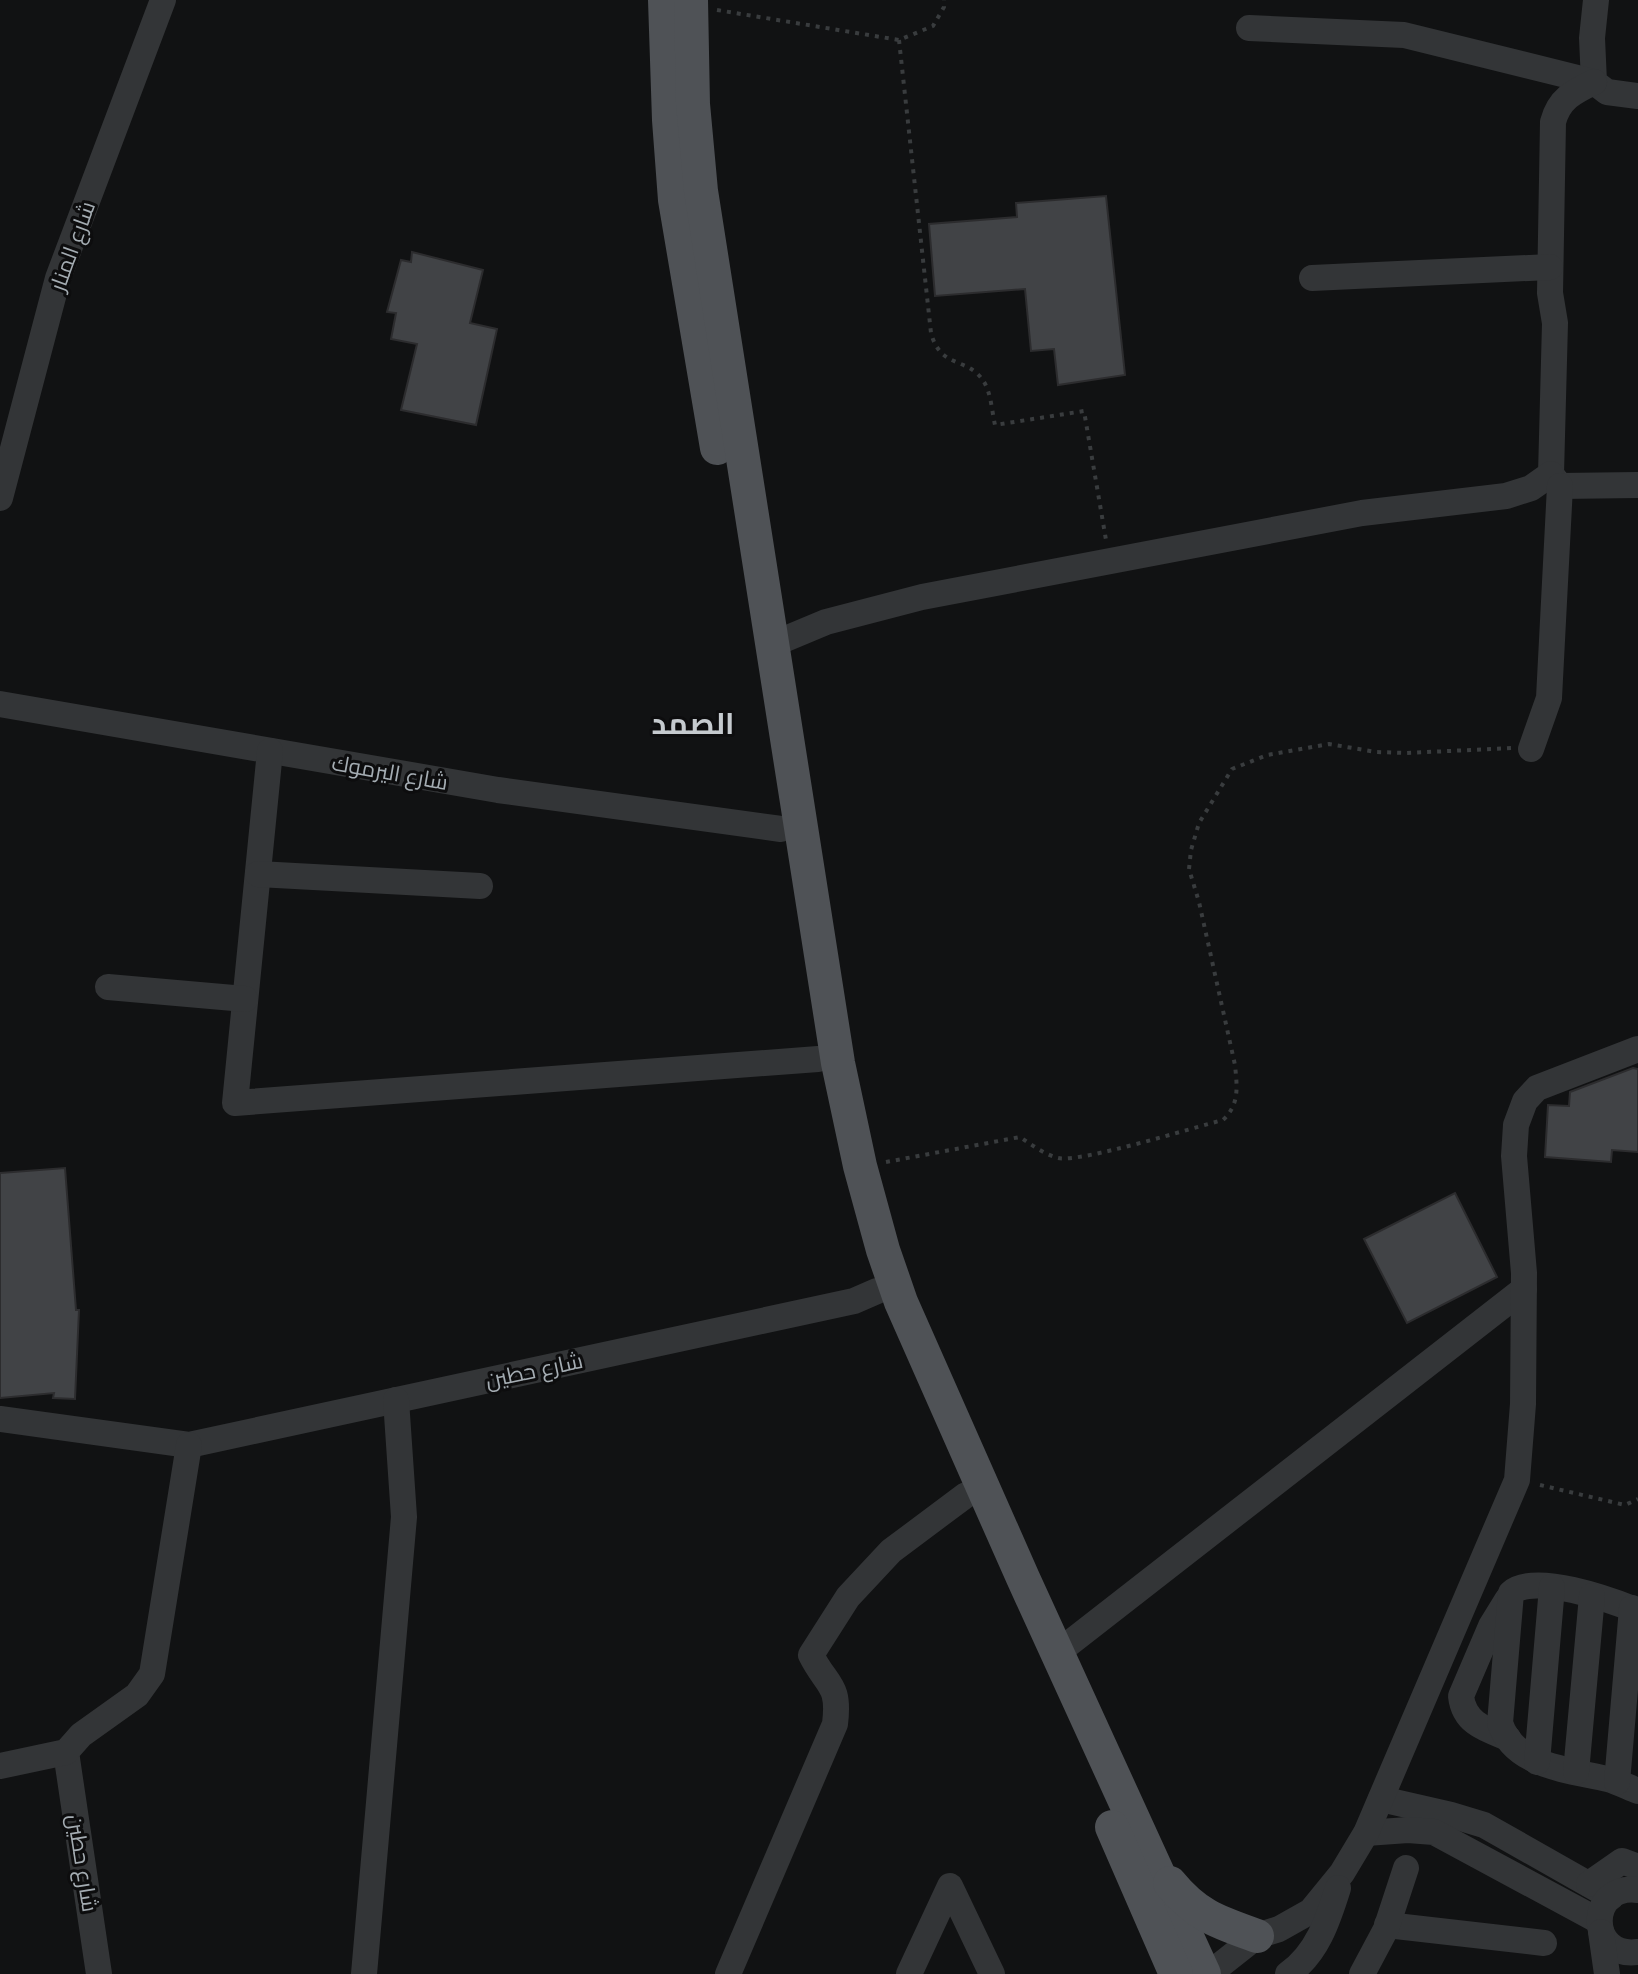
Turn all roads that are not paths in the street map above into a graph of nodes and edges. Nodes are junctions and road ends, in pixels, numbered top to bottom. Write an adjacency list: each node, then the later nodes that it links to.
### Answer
1 (163, 0): 11 (street, شارع المنار)
2 (1596, 0): 5 (street)
3 (682, 2): 12 (main road); 16 (main road)
4 (1249, 28): 5 (street)
5 (1594, 82): 6 (street); 7 (street)
6 (1638, 96)
7 (1550, 267): 8 (street); 9 (street)
8 (1312, 278)
9 (1555, 480): 10 (street); 12 (street); 14 (street)
10 (1638, 485)
11 (0, 498)
12 (771, 645): 33 (main road)
13 (0, 704): 15 (street, شارع اليرموك)
14 (1531, 749)
15 (270, 751): 16 (street, شارع اليرموك); 17 (street)
16 (781, 829): 22 (main road)
17 (258, 874): 18 (street); 20 (street)
18 (480, 886)
19 (108, 987): 20 (street)
20 (245, 999): 22 (street)
21 (1638, 1049): 23 (street)
22 (818, 1059): 24 (main road)
23 (1524, 1289): 33 (street); 40 (street)
24 (877, 1291): 25 (street, شارع حطين); 28 (main road)
25 (396, 1400): 27 (street, شارع حطين); 55 (street)
26 (0, 1419): 27 (street, شارع حطين)
27 (189, 1445): 35 (street)
28 (966, 1495): 56 (street); 59 (main road)
29 (1552, 1587): 30 (street); 31 (street); 36 (street)
30 (1511, 1593): 34 (street); 34 (street)
31 (1592, 1596): 32 (street); 38 (street)
32 (1635, 1610): 39 (street)
33 (1057, 1653): 42 (main road)
34 (1508, 1738): 36 (street)
35 (66, 1752): 37 (street); 54 (street, شارع حطين)
36 (1537, 1762): 38 (street)
37 (0, 1766)
38 (1576, 1772): 39 (street)
39 (1628, 1786)
40 (1381, 1799): 41 (street); 46 (street)
41 (1366, 1833): 45 (street); 49 (street)
42 (1153, 1862): 50 (main road); 60 (main road)
43 (1638, 1867): 46 (street)
44 (1406, 1868): 48 (street)
45 (1342, 1873): 50 (street); 61 (street)
46 (1600, 1890): 47 (street); 49 (street)
47 (1638, 1890)
48 (1387, 1925): 51 (street); 62 (street)
49 (1600, 1926): 52 (street); 63 (street)
50 (1257, 1936): 60 (street)
51 (1544, 1943)
52 (1638, 1952)
53 (1638, 1965): 64 (street)
54 (99, 1974)
55 (364, 1974)
56 (728, 1974)
57 (909, 1974): 58 (street)
58 (992, 1974)
59 (1176, 1974)
60 (1207, 1974)
61 (1288, 1974)
62 (1362, 1974)
63 (1607, 1974)
64 (1635, 1974)

